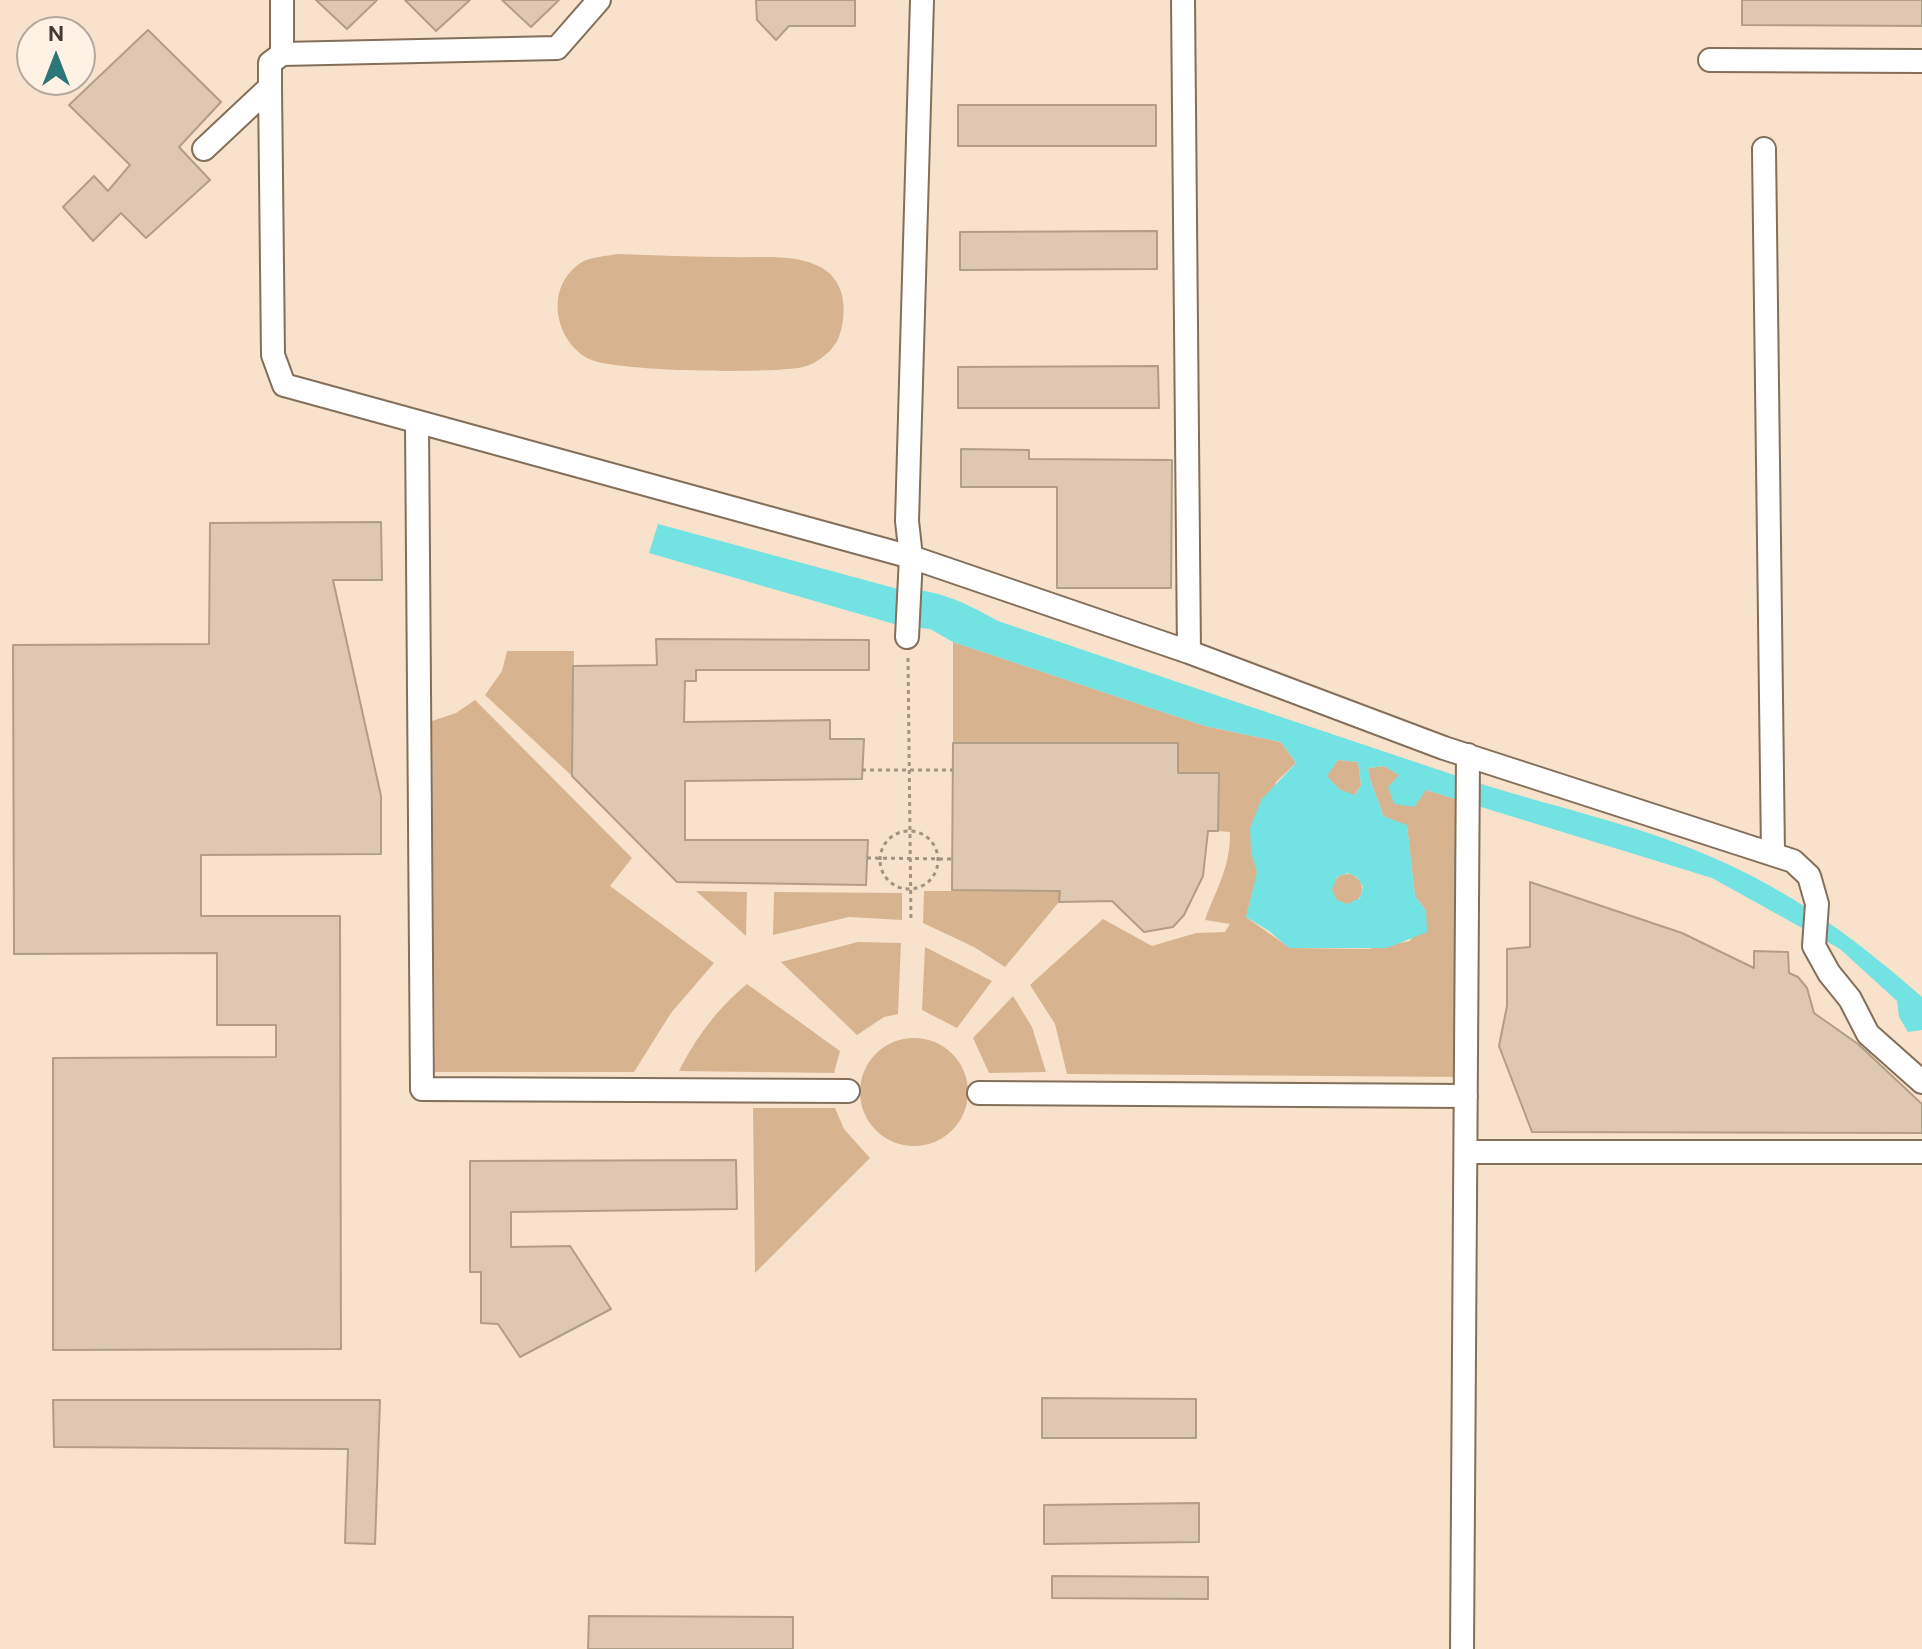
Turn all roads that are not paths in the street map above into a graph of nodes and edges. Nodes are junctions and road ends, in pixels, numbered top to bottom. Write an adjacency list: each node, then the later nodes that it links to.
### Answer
1 (282, 0): 5 (street)
2 (599, 0): 5 (street)
3 (922, 0): 12 (street)
4 (1183, 0): 14 (street)
5 (282, 54): 8 (street)
6 (1710, 60): 7 (street)
7 (1922, 61)
8 (270, 87): 9 (street); 11 (street)
9 (204, 149)
10 (1764, 149): 16 (street)
11 (417, 423): 12 (street); 18 (street)
12 (911, 557): 13 (street); 14 (street)
13 (908, 609)
14 (1189, 652): 15 (street)
15 (1468, 763): 16 (street); 20 (street)
16 (1773, 854): 17 (street)
17 (1922, 1082)
18 (848, 1091)
19 (979, 1093): 20 (street)
20 (1466, 1096): 21 (street)
21 (1466, 1152): 22 (street); 23 (street)
22 (1922, 1152)
23 (1462, 1649)

